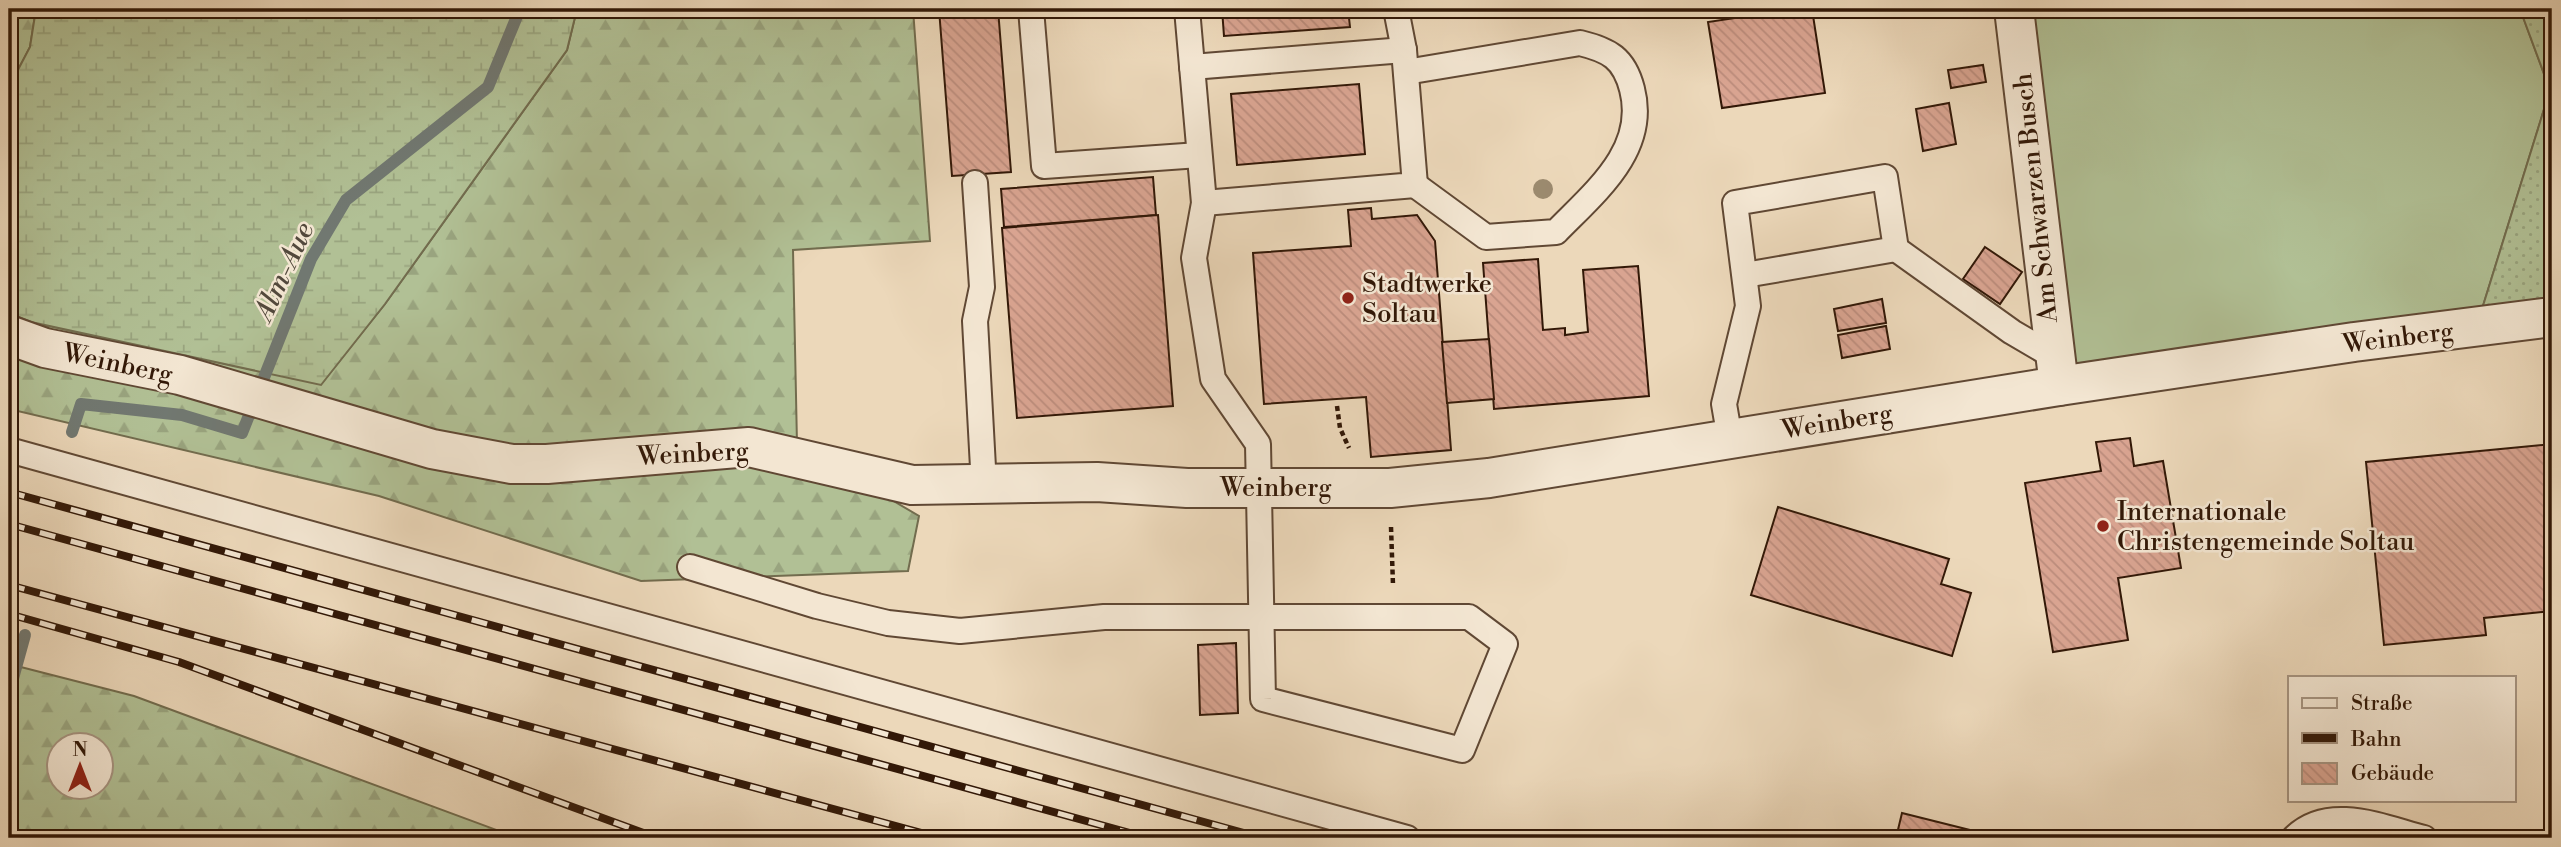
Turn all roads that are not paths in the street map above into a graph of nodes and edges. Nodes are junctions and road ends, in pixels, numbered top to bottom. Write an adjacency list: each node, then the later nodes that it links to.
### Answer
1 (1031, 9): 7 (lane)
2 (1187, 9): 6 (lane)
3 (1396, 9): 5 (lane)
4 (2014, 9): 15 (street, Am Schwarzen Busch)
5 (1405, 61): 6 (lane); 9 (lane); 9 (lane)
6 (1192, 67): 7 (lane)
7 (1199, 155): 10 (lane)
8 (975, 183): 18 (lane)
9 (1415, 185): 10 (lane)
10 (1204, 203): 19 (lane)
11 (1896, 249): 12 (lane); 12 (lane); 15 (lane)
12 (1745, 275): 16 (lane)
13 (2552, 317): 15 (street, Weinberg)
14 (9, 335): 18 (street, Weinberg)
15 (2056, 371): 16 (street, Weinberg)
16 (1730, 439): 19 (street, Weinberg)
17 (9, 450): 22 (lane)
18 (984, 486): 19 (street, Weinberg)
19 (1260, 487): 21 (lane)
20 (690, 567): 21 (lane)
21 (1263, 619): 21 (lane)
22 (1407, 838)
23 (2294, 838): 24 (lane)
24 (2424, 838)

